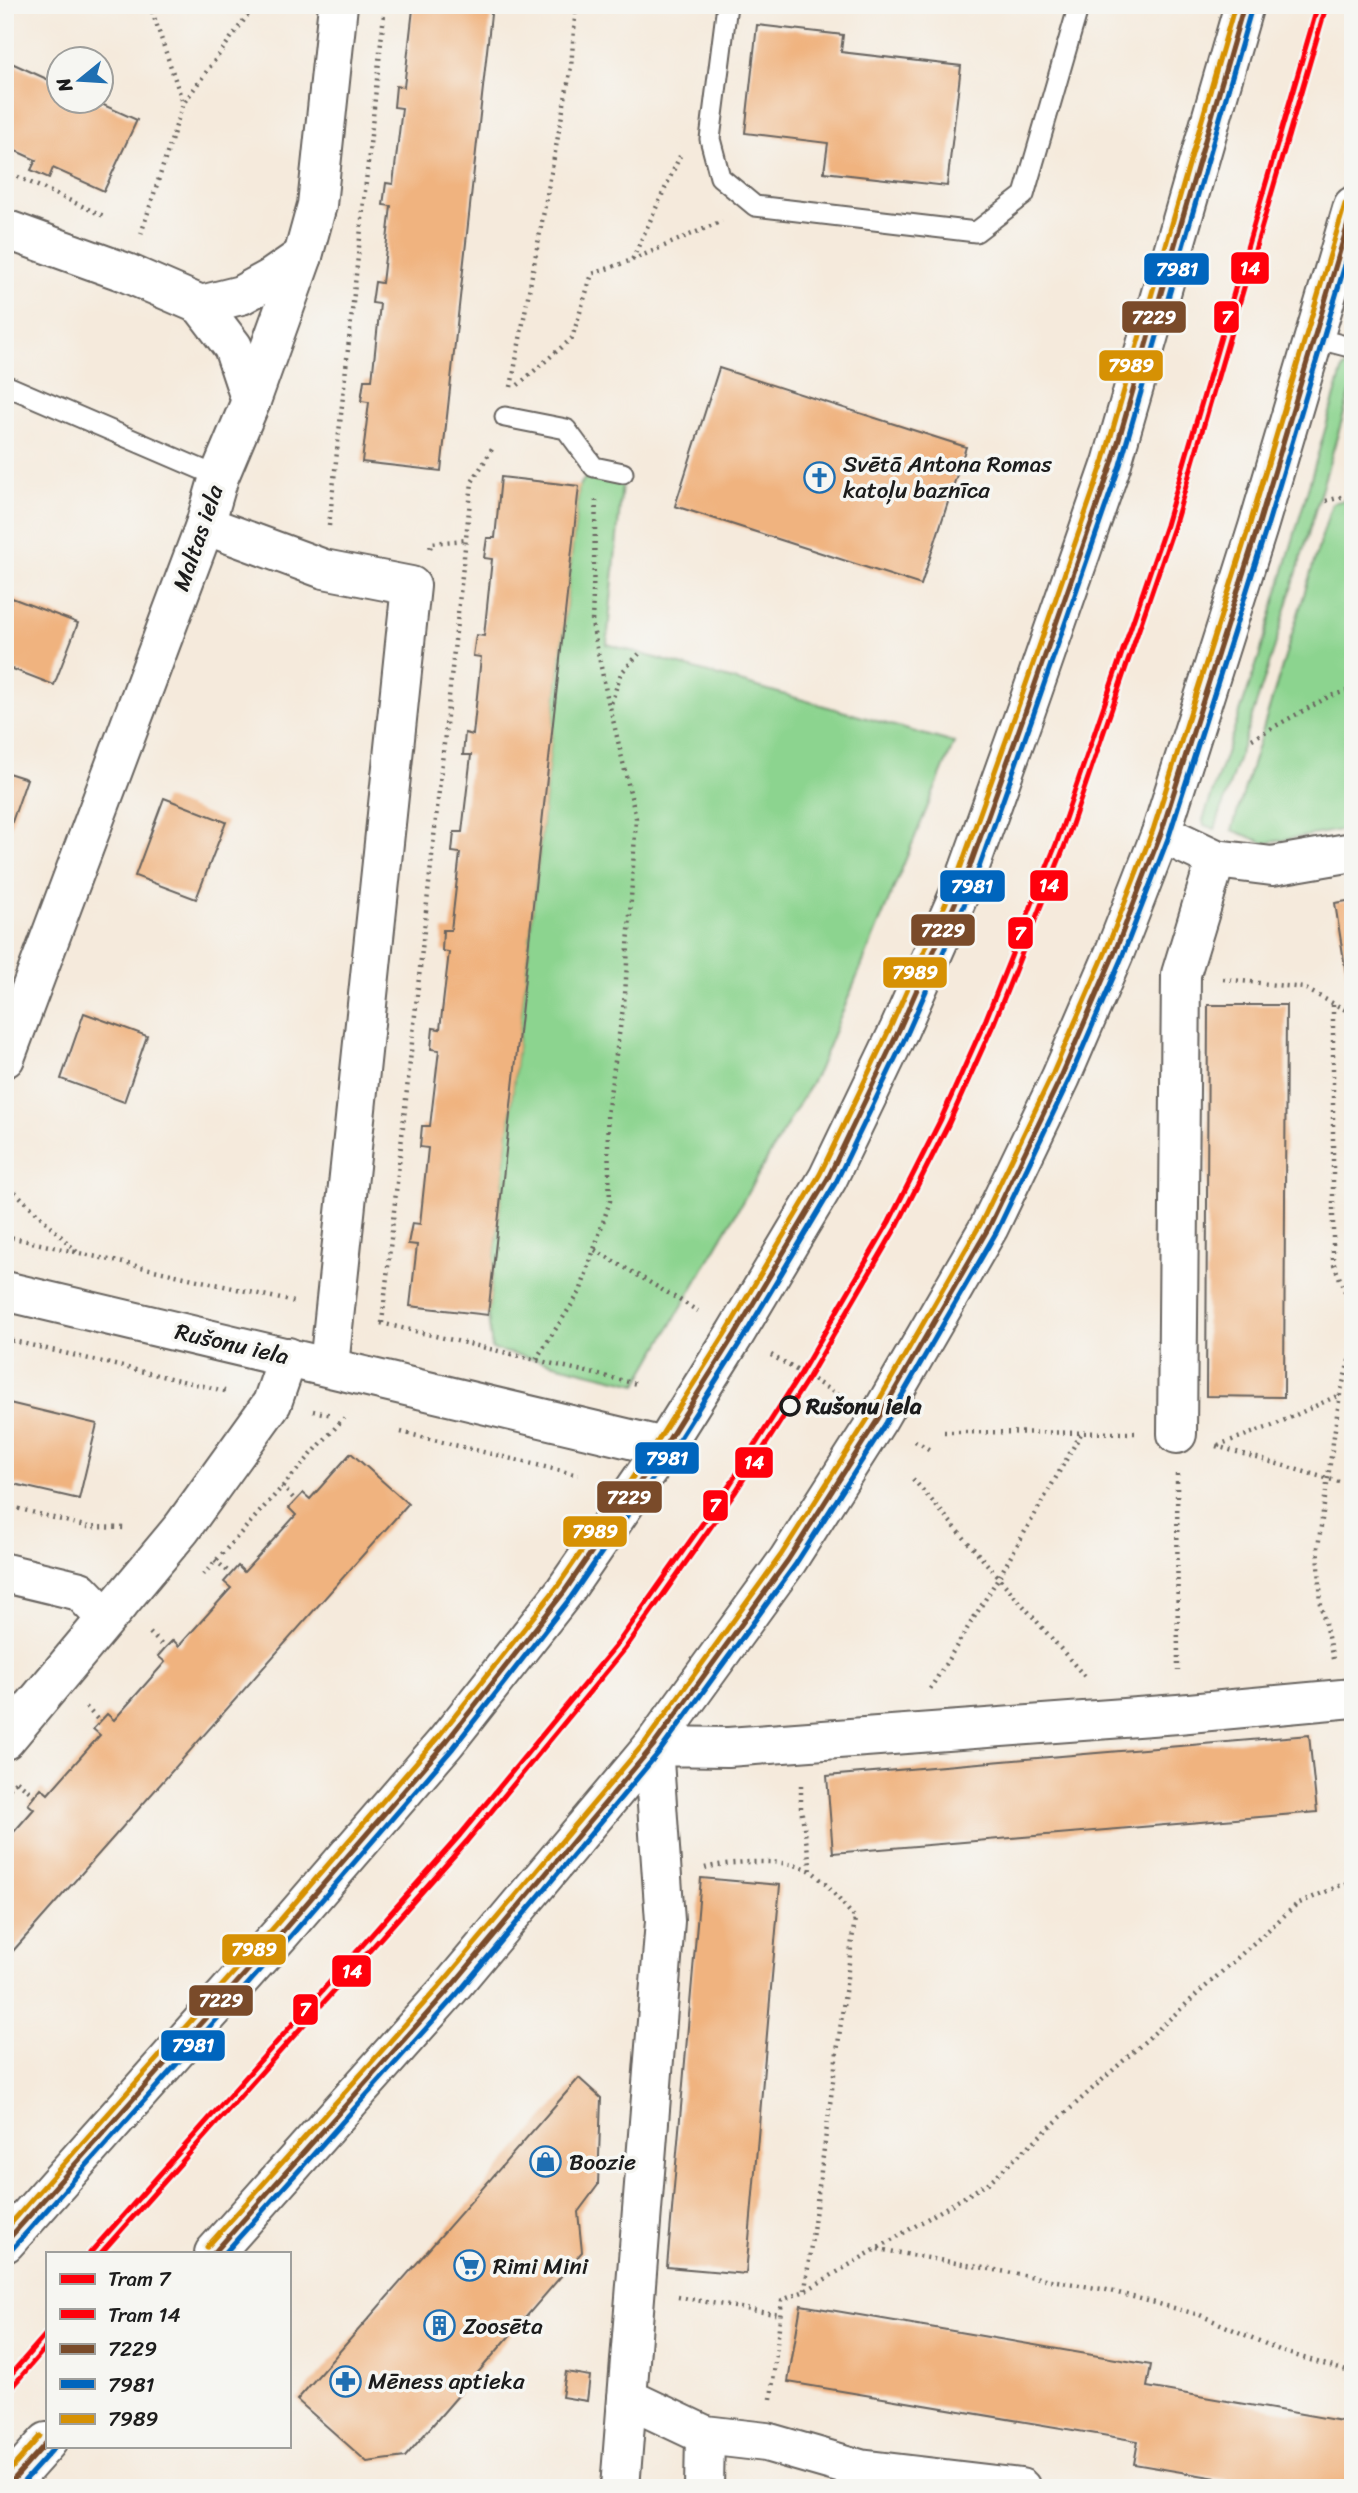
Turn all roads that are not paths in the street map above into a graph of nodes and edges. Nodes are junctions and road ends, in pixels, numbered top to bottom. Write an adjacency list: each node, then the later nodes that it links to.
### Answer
1 (338, 5): 7 (main road, Maltas iela)
2 (727, 5): 3 (lane)
3 (1079, 5)
4 (1244, 5): 25 (main road)
5 (1353, 206): 9 (main road)
6 (5, 229): 8 (main road)
7 (303, 256): 8 (main road); 12 (main road, Maltas iela)
8 (201, 305): 12 (main road)
9 (1315, 338): 10 (lane); 17 (main road)
10 (1353, 348)
11 (5, 385): 15 (lane)
12 (251, 401): 15 (main road, Maltas iela)
13 (505, 417): 14 (lane)
14 (623, 473)
15 (219, 477): 16 (main road, Maltas iela)
16 (205, 525): 20 (main road, Maltas iela); 23 (main road)
17 (1161, 833): 19 (main road); 30 (main road)
18 (1353, 852): 19 (main road)
19 (1216, 859): 24 (main road)
20 (5, 1058)
21 (5, 1290): 22 (main road, Rušonu iela)
22 (288, 1357): 23 (main road, Rušonu iela); 27 (main road)
23 (329, 1366): 25 (main road, Rušonu iela)
24 (1177, 1434)
25 (664, 1447): 31 (main road)
26 (5, 1573): 27 (main road)
27 (106, 1618): 29 (main road)
28 (1351, 1698): 30 (main road)
29 (5, 1740)
30 (653, 1746): 32 (main road); 33 (main road)
31 (5, 2243)
32 (215, 2252)
33 (627, 2398): 34 (main road); 37 (main road)
34 (705, 2435): 38 (main road); 39 (main road)
35 (46, 2443): 36 (main road)
36 (6, 2488)
37 (620, 2488)
38 (704, 2488)
39 (1021, 2488)

